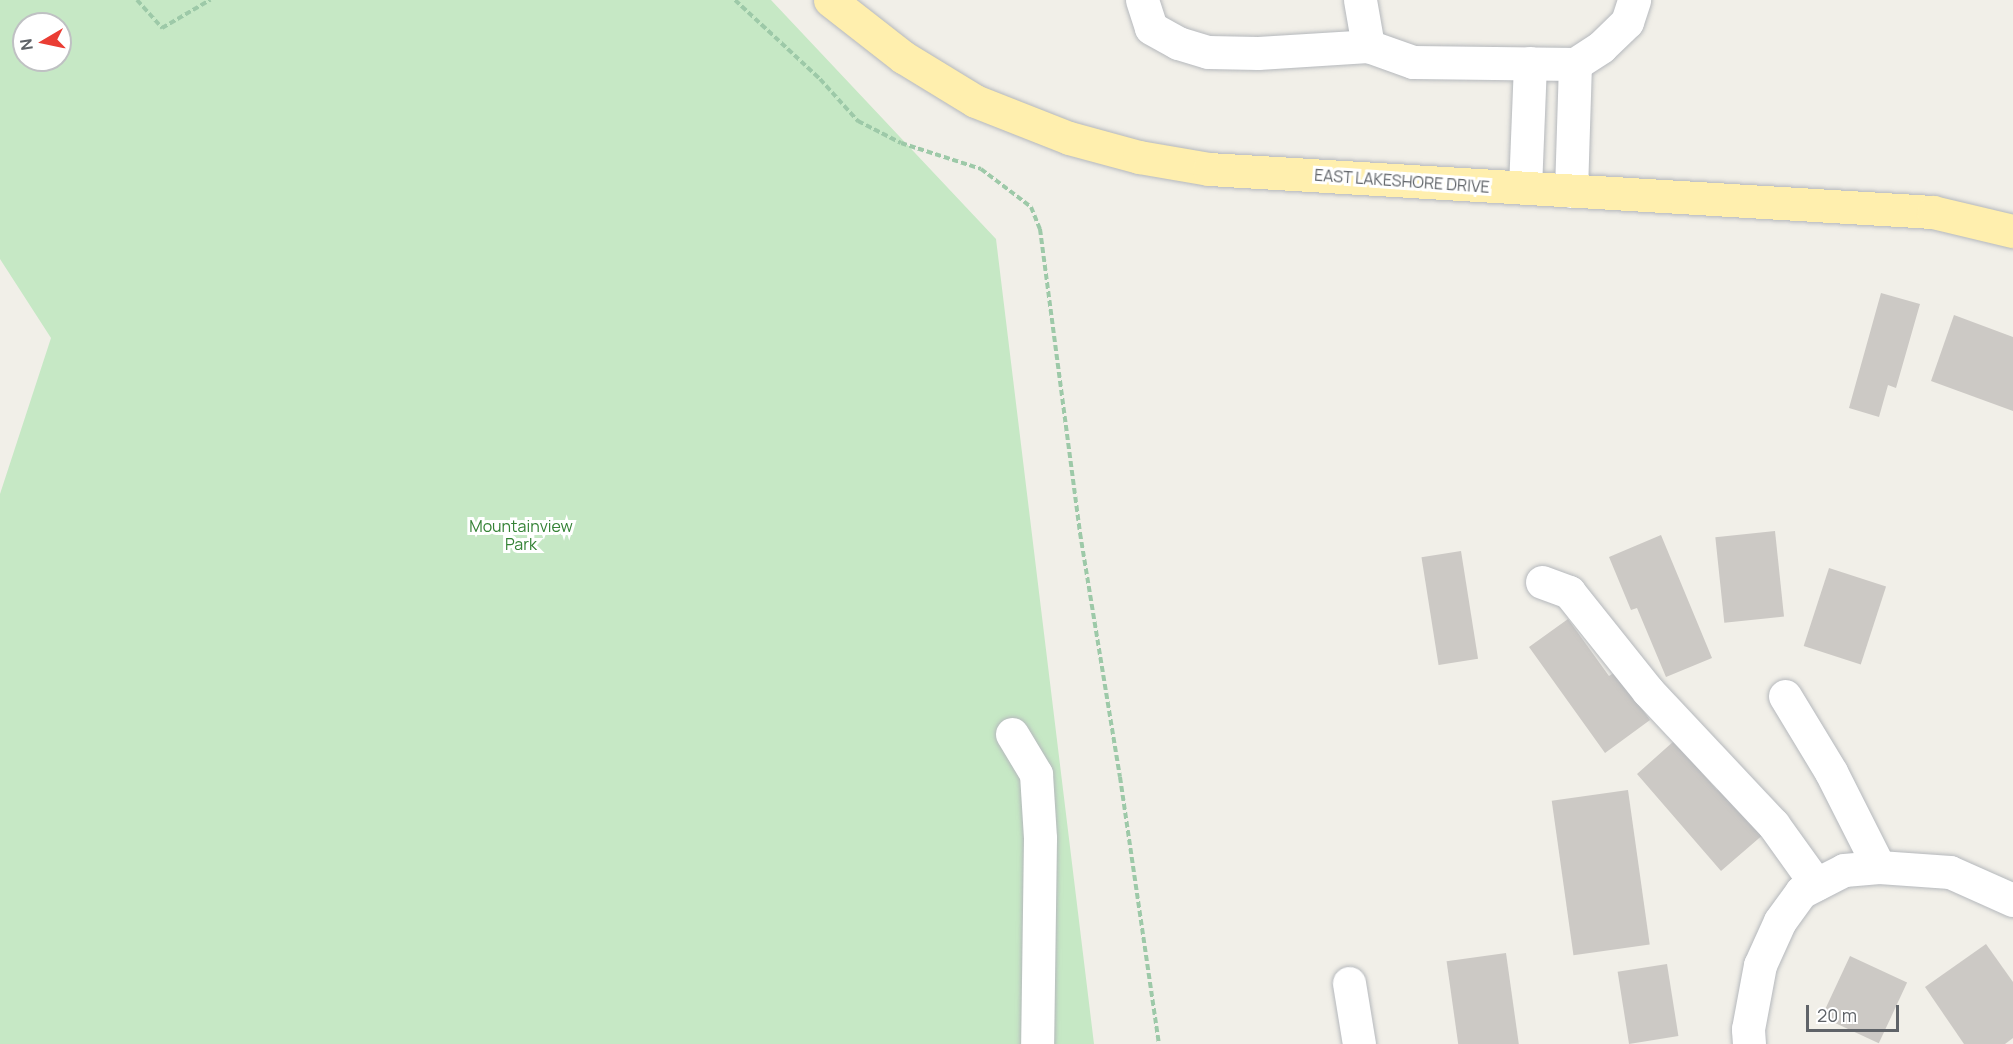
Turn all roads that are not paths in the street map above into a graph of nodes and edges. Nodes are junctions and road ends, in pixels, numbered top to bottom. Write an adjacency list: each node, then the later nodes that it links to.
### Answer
1 (830, 0): 8 (main road, EAST LAKESHORE DRIVE)
2 (1143, 0): 5 (street)
3 (1360, 0): 5 (street)
4 (1634, 0): 7 (street)
5 (1368, 46): 6 (street)
6 (1530, 63): 7 (street); 8 (street)
7 (1575, 64): 9 (street)
8 (1525, 188): 9 (main road, EAST LAKESHORE DRIVE)
9 (1571, 191): 10 (main road, EAST LAKESHORE DRIVE)
10 (2013, 231)
11 (1542, 582): 15 (street)
12 (1785, 696): 14 (street)
13 (1012, 734): 18 (street)
14 (1879, 867): 15 (street); 16 (street)
15 (1816, 884): 20 (street)
16 (2013, 900)
17 (1349, 983): 19 (street)
18 (1037, 1044)
19 (1359, 1044)
20 (1749, 1044)

